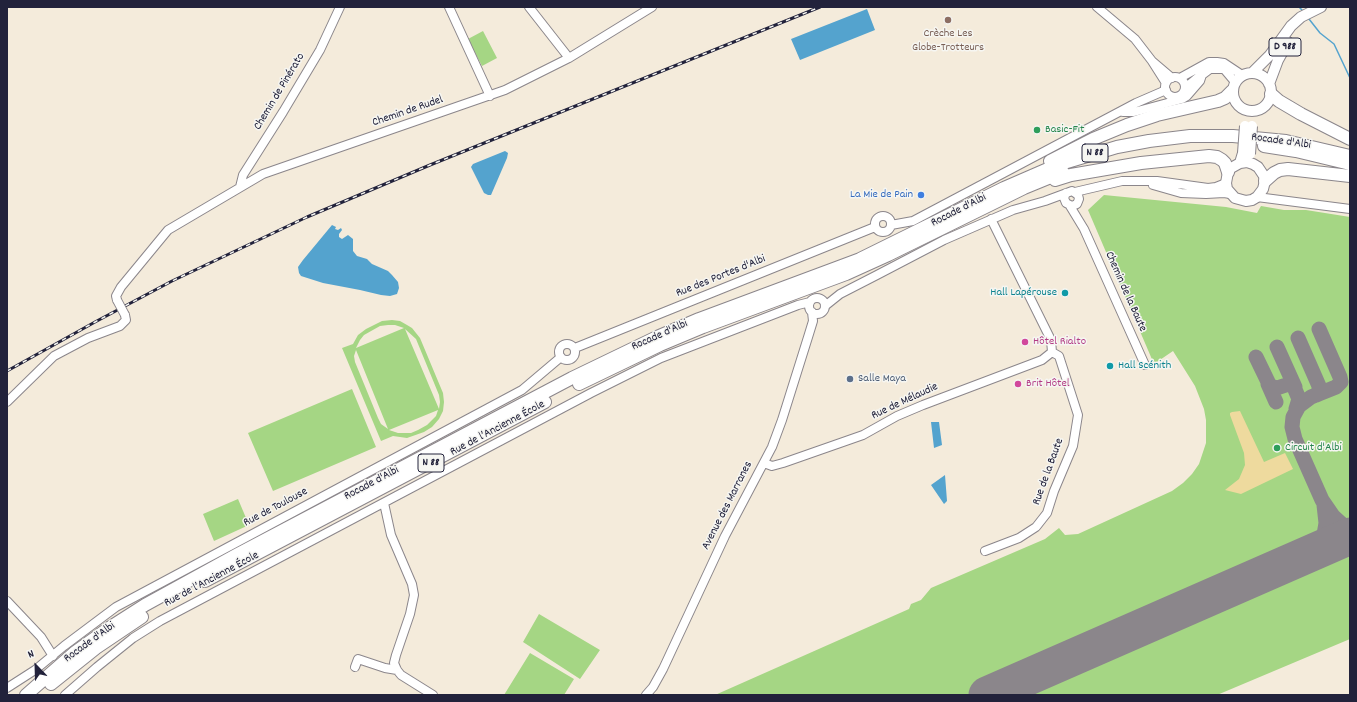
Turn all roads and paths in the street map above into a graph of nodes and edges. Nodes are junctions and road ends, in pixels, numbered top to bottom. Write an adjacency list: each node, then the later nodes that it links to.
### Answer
1 (340, 7): 28 (street, Chemin de Pinérato)
2 (449, 7): 16 (street)
3 (529, 7): 8 (street)
4 (652, 7): 8 (street, Chemin de Rudel)
5 (1097, 7): 12 (street)
6 (1321, 7): 7 (main road, D 988)
7 (1308, 14): 10 (main road, D 988); 15 (main road, D 988)
8 (569, 58): 16 (street, Chemin de Rudel)
9 (1210, 69): 13 (street); 14 (street); 19 (street)
10 (1253, 72): 11 (main road); 15 (main road)
11 (1242, 75): 12 (street); 13 (main road)
12 (1171, 85): 14 (street); 14 (street); 19 (street)
13 (1234, 87): 17 (main road); 40 (highway)
14 (1185, 88)
15 (1270, 89): 18 (main road); 21 (highway)
16 (490, 96): 28 (street, Chemin de Rudel)
17 (1243, 109): 18 (main road); 20 (main road)
18 (1257, 111): 20 (main road)
19 (1118, 113): 37 (street)
20 (1249, 126): 22 (main road, bridge)
21 (1350, 138)
22 (1244, 156): 26 (main road); 29 (main road)
23 (1350, 156): 40 (highway, Rocade d'Albi / N 88)
24 (1350, 164): 34 (highway, Rocade d'Albi / N 88)
25 (1350, 176): 29 (highway)
26 (1227, 177): 27 (street); 30 (main road); 34 (highway)
27 (1140, 181): 30 (street); 31 (street)
28 (240, 187): 49 (street, Chemin de Rudel, bridge)
29 (1262, 189): 30 (main road); 35 (street)
30 (1230, 194)
31 (1075, 196): 32 (street); 33 (street); 33 (street); 39 (street, Chemin de la Baute)
32 (1045, 201): 33 (street); 36 (street)
33 (1068, 205): 39 (street, Chemin de la Baute)
34 (983, 208): 59 (highway, Rocade d'Albi / N 88)
35 (1350, 209)
36 (991, 219): 41 (street); 46 (street, Rue de la Baute)
37 (891, 226): 38 (street); 38 (street)
38 (875, 227): 45 (street, Rue des Portes d'Albi)
39 (1084, 229): 48 (street, Chemin de la Baute)
40 (860, 259): 58 (highway, Rocade d'Albi / N 88)
41 (840, 294): 42 (street); 43 (street)
42 (819, 298): 43 (street); 44 (street, Rue de l’Ancienne École)
43 (825, 306): 44 (street)
44 (813, 309): 50 (street, Avenue des Marranes); 51 (street, Rue de l’Ancienne École)
45 (575, 348): 47 (street); 47 (street)
46 (1052, 352): 50 (street, Rue de Mélaudie); 52 (street, Rue de la Baute)
47 (561, 357): 54 (street, Rue de Toulouse)
48 (1144, 365)
49 (7, 402)
50 (764, 463): 62 (street, Avenue des Marranes)
51 (384, 503): 56 (street); 60 (street, Rue de l’Ancienne École)
52 (985, 550)
53 (7, 601): 54 (street)
54 (53, 656): 57 (street, Rue de Toulouse)
55 (354, 667): 56 (street)
56 (396, 670): 61 (street)
57 (7, 688)
58 (26, 695)
59 (38, 695)
60 (65, 695)
61 (433, 695)
62 (646, 695)

